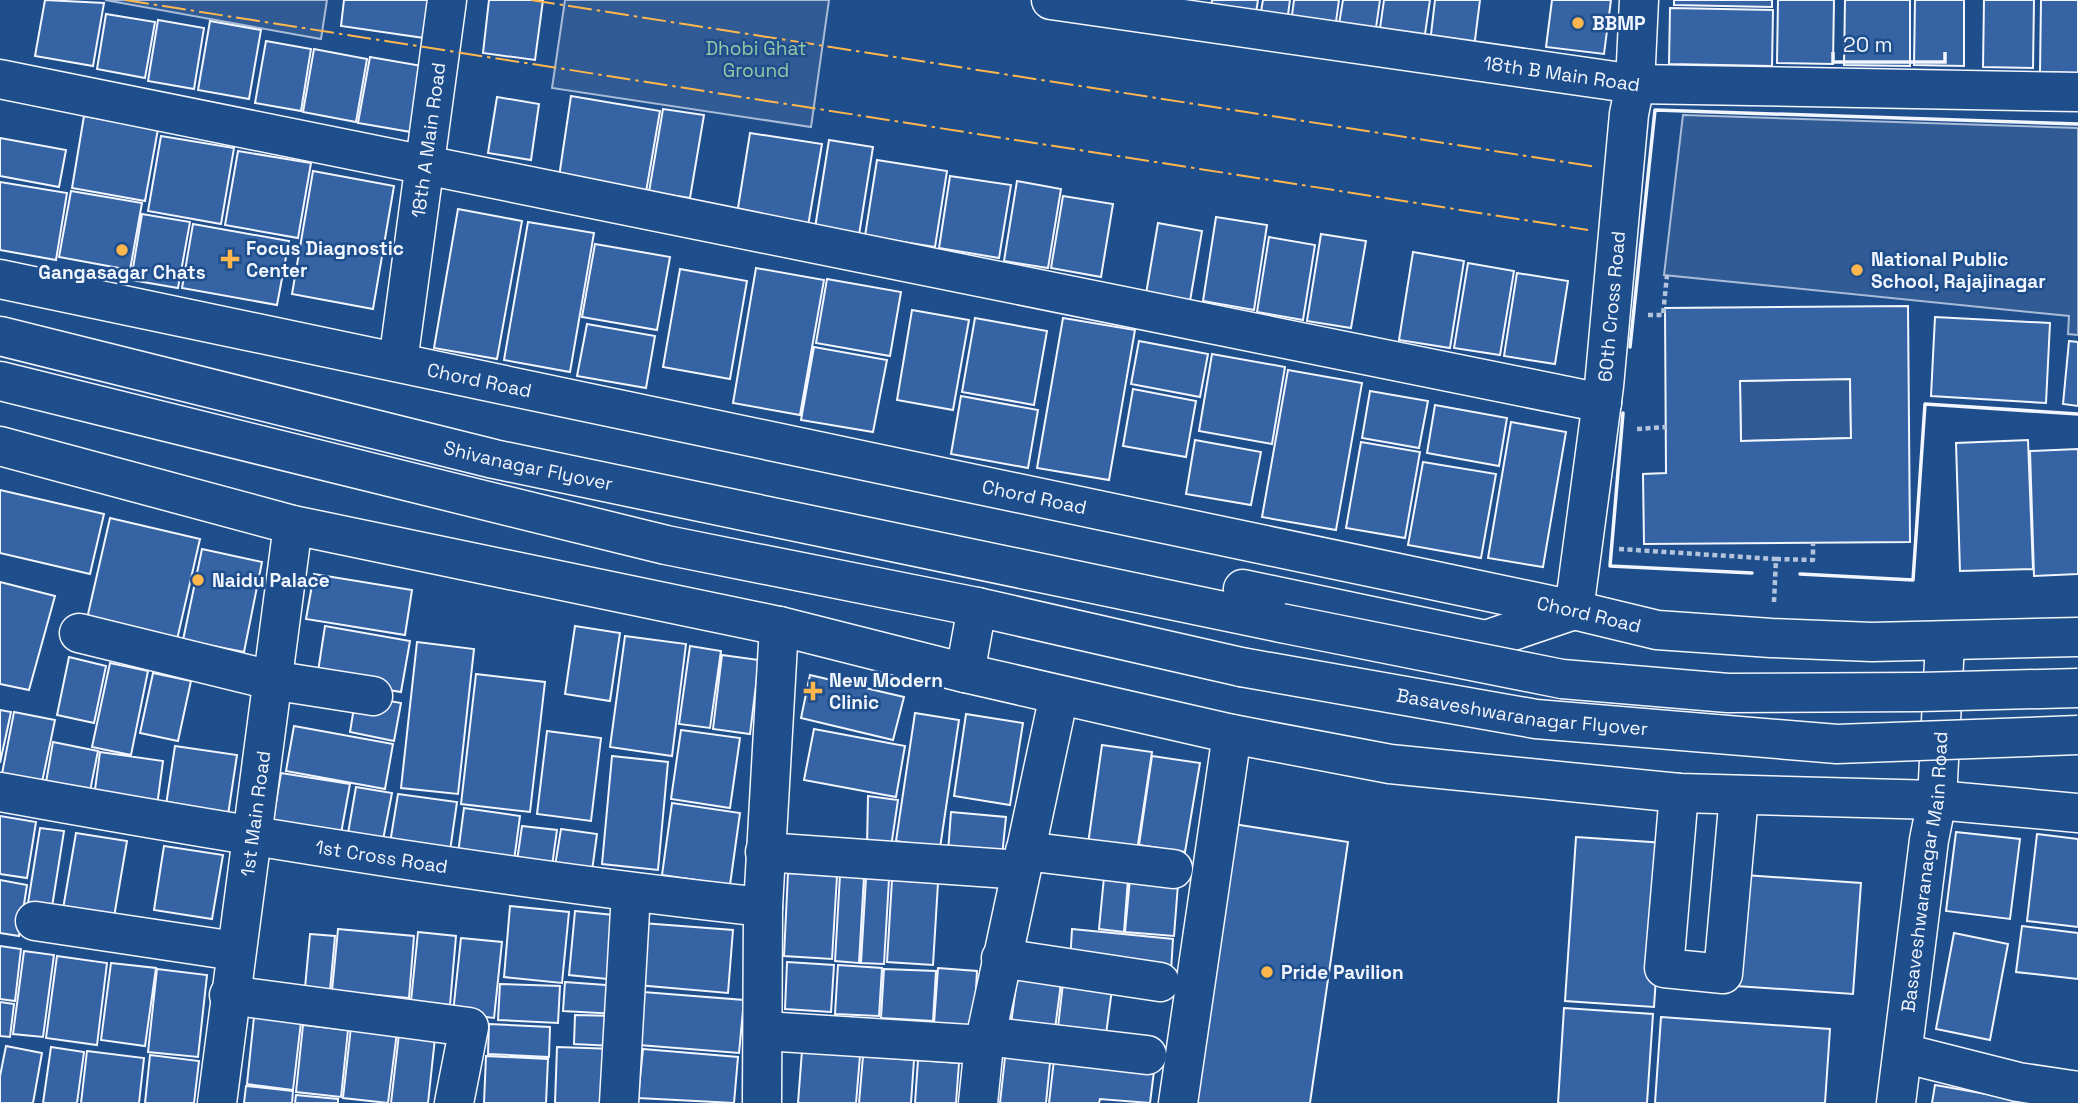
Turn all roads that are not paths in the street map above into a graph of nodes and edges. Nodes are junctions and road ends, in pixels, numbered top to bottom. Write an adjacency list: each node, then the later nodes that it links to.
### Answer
1 (447, 0): 7 (street, 18th A Main Road)
2 (1051, 0): 5 (street, 18th B Main Road)
3 (1639, 0): 5 (street, 60th Cross Road)
4 (0, 79): 7 (street)
5 (1635, 84): 6 (street, 18th B Main Road); 12 (street, 60th Cross Road)
6 (2078, 92)
7 (423, 165): 10 (street, 18th A Main Road); 12 (street)
8 (0, 279): 10 (street, Chord Road)
9 (0, 335): 15 (street, Shivanagar Flyover)
10 (398, 362): 17 (street, Chord Road)
11 (0, 381): 16 (street)
12 (1602, 403): 17 (street, 60th Cross Road)
13 (0, 446): 14 (street)
14 (293, 525): 18 (street); 23 (street, 1st Main Road)
15 (1060, 577): 17 (street); 24 (street, Basaveshwaranagar Flyover, bridge)
16 (977, 607): 22 (street); 28 (street, Basaveshwaranagar Flyover, bridge)
17 (1574, 610): 21 (street, Chord Road)
18 (779, 626): 22 (street); 35 (street)
19 (79, 633): 23 (street)
20 (2078, 637): 21 (street, Chord Road)
21 (1945, 642): 32 (street, Basaveshwaranagar Main Road)
22 (965, 673): 25 (street)
23 (271, 680): 26 (street); 34 (street, 1st Main Road)
24 (2078, 688)
25 (1059, 695): 27 (street); 36 (street)
26 (373, 696)
27 (1232, 734): 30 (street); 55 (street)
28 (2078, 735)
29 (0, 792): 34 (street, 1st Cross Road)
30 (1679, 793): 31 (street); 31 (street)
31 (1739, 795): 32 (street)
32 (1937, 800): 33 (street); 47 (street, Basaveshwaranagar Main Road)
33 (2078, 813)
34 (250, 838): 38 (street, 1st Cross Road); 41 (street, 1st Main Road)
35 (765, 852): 36 (street); 39 (street)
36 (1023, 861): 37 (street); 42 (street)
37 (1173, 869)
38 (631, 893): 39 (street, 1st Cross Road); 52 (street)
39 (763, 907): 45 (street)
40 (35, 921): 41 (street)
41 (234, 951): 44 (street, 1st Main Road)
42 (1002, 958): 43 (street); 46 (street)
43 (1160, 982)
44 (229, 995): 50 (street, 1st Main Road); 51 (street)
45 (764, 1031): 46 (street); 53 (street)
46 (985, 1040): 48 (street); 54 (street)
47 (1903, 1054): 49 (street); 56 (street, Basaveshwaranagar Main Road)
48 (1147, 1055)
49 (2078, 1091)
50 (217, 1103)
51 (454, 1103)
52 (619, 1103)
53 (762, 1103)
54 (978, 1103)
55 (1178, 1103)
56 (1896, 1103)

